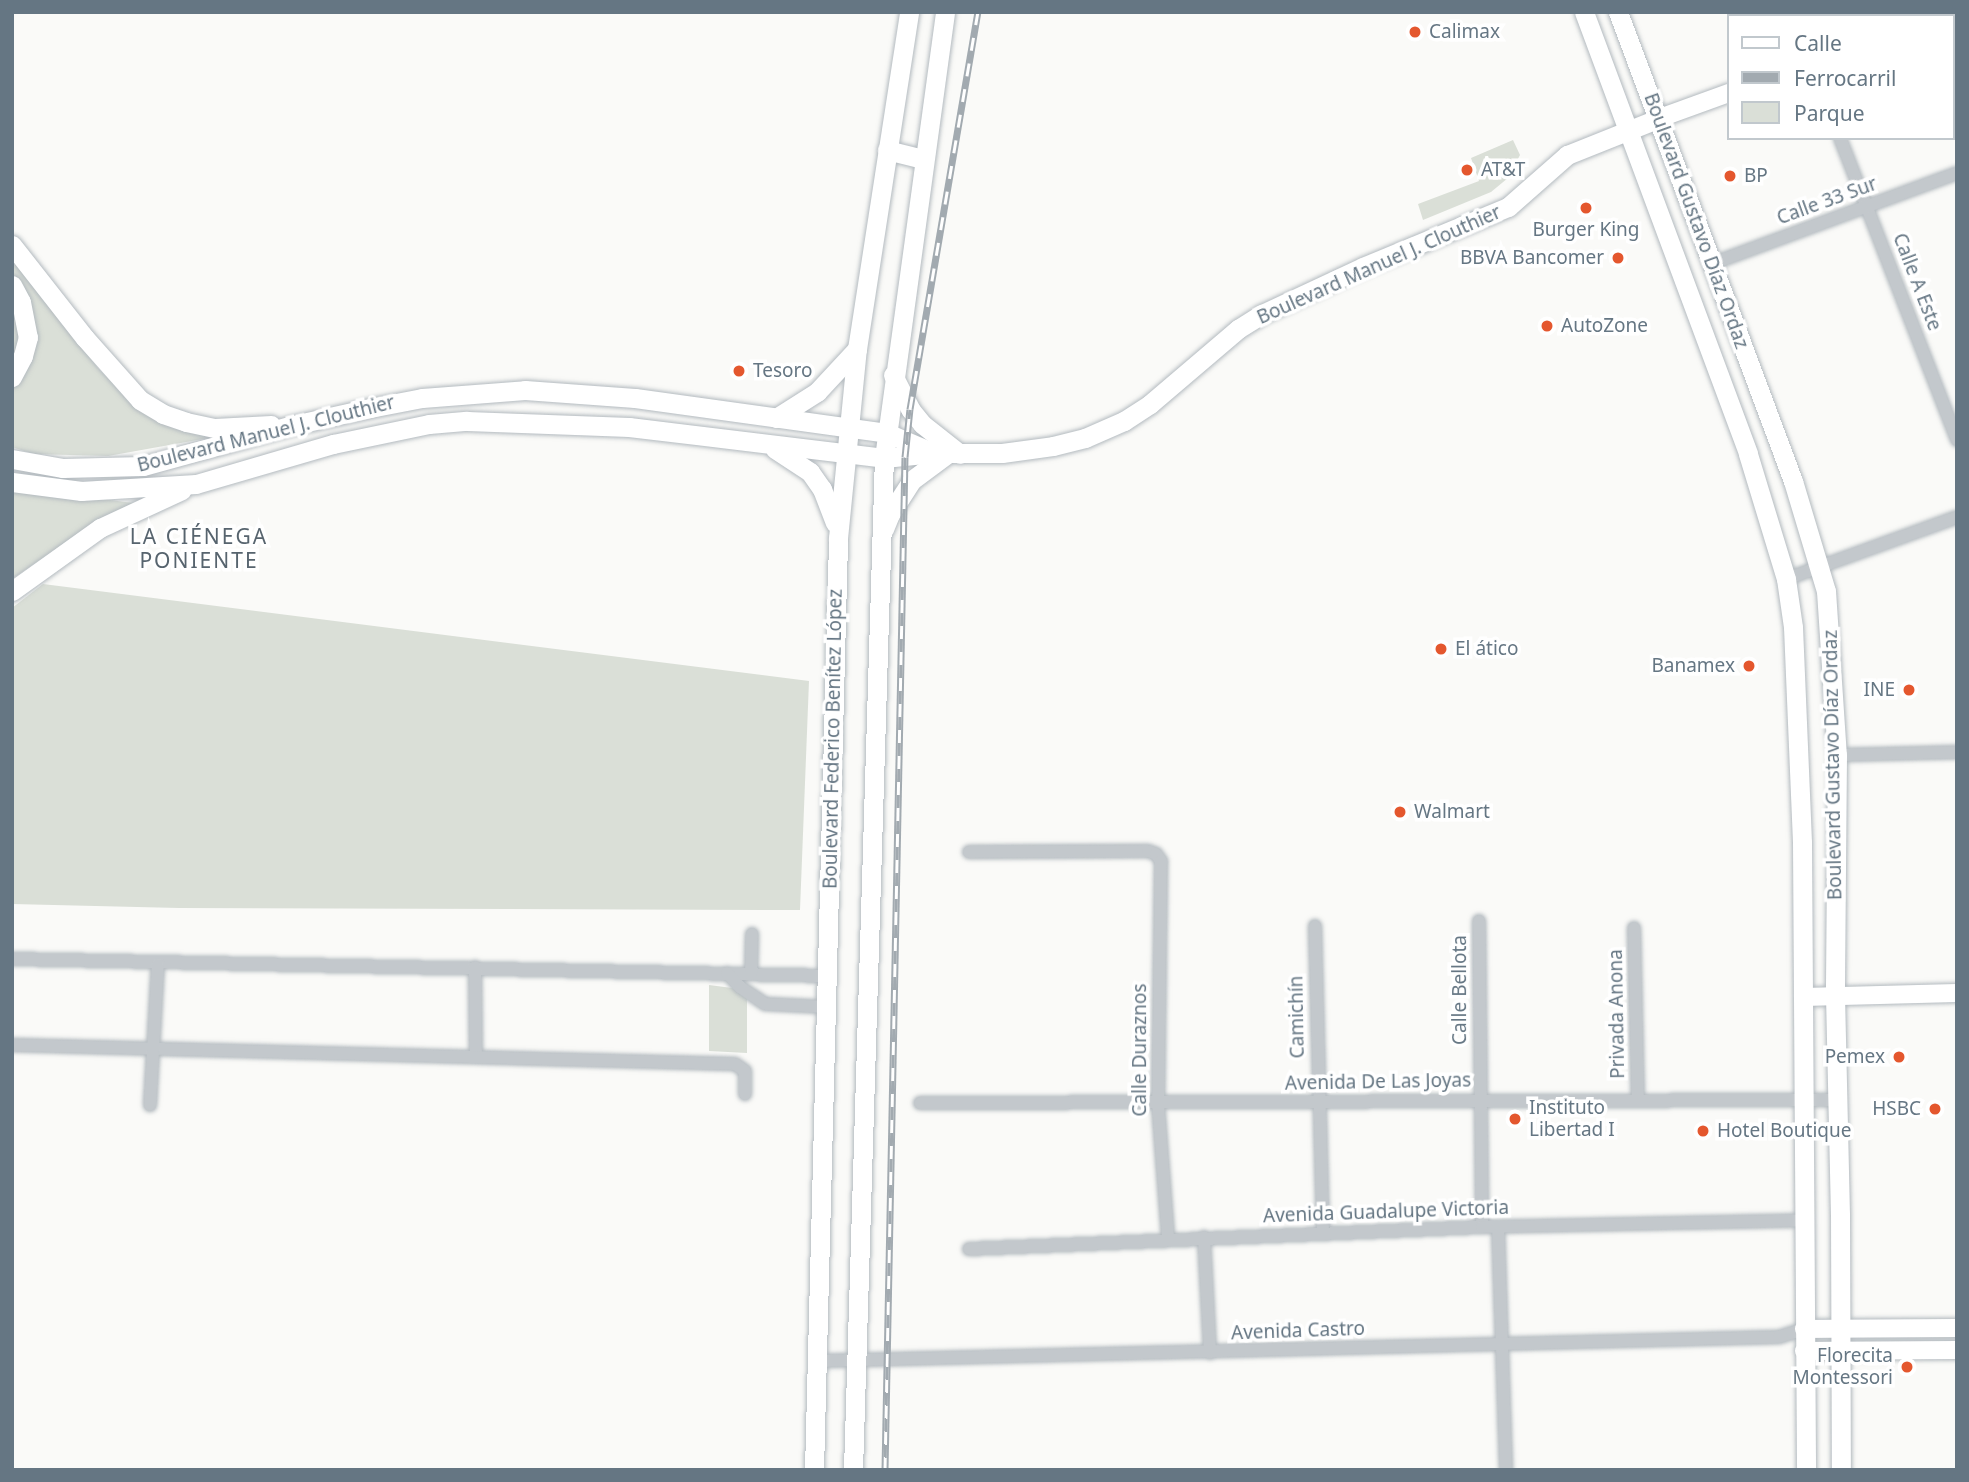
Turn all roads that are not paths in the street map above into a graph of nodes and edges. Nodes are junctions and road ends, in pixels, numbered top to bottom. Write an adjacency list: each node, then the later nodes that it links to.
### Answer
1 (909, 12): 9 (main road, Boulevard Federico Benítez López)
2 (945, 12): 10 (main road, Boulevard Federico Benítez López)
3 (1584, 12): 7 (main road, Boulevard Gustavo Díaz Ordaz)
4 (1618, 12): 6 (main road, Boulevard Gustavo Díaz Ordaz)
5 (1728, 93): 6 (main road)
6 (1657, 118): 7 (main road, Boulevard Manuel J. Clouthier); 14 (main road, Boulevard Gustavo Díaz Ordaz)
7 (1629, 130): 26 (main road, Boulevard Manuel J. Clouthier); 35 (main road, Boulevard Gustavo Díaz Ordaz)
8 (1841, 140): 12 (street, Calle A Este)
9 (887, 150): 10 (main road); 16 (main road, Boulevard Federico Benítez López)
10 (924, 159): 17 (main road, Boulevard Federico Benítez López)
11 (1957, 173): 12 (street, Calle 33 Sur)
12 (1867, 207): 14 (street, Calle 33 Sur); 23 (street, Calle A Este)
13 (12, 245): 20 (main road)
14 (1711, 264): 34 (main road, Boulevard Gustavo Díaz Ordaz)
15 (12, 285): 18 (main road)
16 (857, 349): 19 (main road); 21 (main road, Boulevard Federico Benítez López)
17 (893, 375): 22 (main road, Boulevard Federico Benítez López); 26 (main road)
18 (12, 377)
19 (776, 418): 20 (main road, Boulevard Manuel J. Clouthier); 21 (main road, Boulevard Manuel J. Clouthier)
20 (289, 426): 28 (main road, Boulevard Manuel J. Clouthier)
21 (848, 429): 22 (main road, Boulevard Manuel J. Clouthier); 25 (main road, Boulevard Federico Benítez López)
22 (887, 433): 26 (main road, Boulevard Manuel J. Clouthier); 27 (main road, Boulevard Federico Benítez López)
23 (1957, 440)
24 (768, 445): 25 (main road, Boulevard Manuel J. Clouthier); 30 (main road, Boulevard Manuel J. Clouthier); 32 (main road)
25 (845, 454): 27 (main road, Boulevard Manuel J. Clouthier); 32 (main road, Boulevard Federico Benítez López)
26 (947, 454): 27 (main road, Boulevard Manuel J. Clouthier); 33 (main road)
27 (884, 457): 33 (main road, Boulevard Federico Benítez López)
28 (12, 459)
29 (12, 482): 30 (main road, Boulevard Manuel J. Clouthier)
30 (196, 484): 36 (main road)
31 (1957, 517): 34 (street)
32 (838, 538): 49 (main road, Boulevard Federico Benítez López)
33 (880, 540): 82 (main road, Boulevard Federico Benítez López)
34 (1821, 568): 35 (street); 38 (main road, Boulevard Gustavo Díaz Ordaz)
35 (1786, 579): 52 (main road, Boulevard Gustavo Díaz Ordaz)
36 (12, 591)
37 (1957, 752): 38 (street)
38 (1837, 755): 51 (main road, Boulevard Gustavo Díaz Ordaz)
39 (969, 852): 64 (street, Calle Duraznos)
40 (1479, 921): 58 (street, Calle Bellota)
41 (1315, 926): 63 (street, Camichín)
42 (1634, 928): 60 (street, Privada Anona)
43 (752, 934): 48 (street)
44 (12, 960): 45 (street)
45 (158, 964): 46 (street); 55 (street)
46 (475, 967): 47 (street); 56 (street)
47 (727, 973): 48 (street); 53 (street)
48 (751, 974): 49 (street)
49 (827, 976): 53 (main road, Boulevard Federico Benítez López)
50 (1957, 993): 51 (main road)
51 (1835, 995): 52 (main road); 61 (main road, Boulevard Gustavo Díaz Ordaz)
52 (1804, 997): 59 (main road, Boulevard Gustavo Díaz Ordaz)
53 (827, 1007): 83 (main road, Boulevard Federico Benítez López)
54 (12, 1045): 55 (street)
55 (152, 1049): 56 (street); 65 (street)
56 (476, 1057): 57 (street)
57 (745, 1094)
58 (1480, 1099): 60 (street, Avenida De Las Joyas); 63 (street, Avenida De Las Joyas); 67 (street, Calle Bellota)
59 (1802, 1099): 60 (street, Avenida De Las Joyas); 61 (street, Avenida De Las Joyas); 66 (main road, Boulevard Gustavo Díaz Ordaz)
60 (1638, 1100)
61 (1838, 1100): 73 (main road, Boulevard Gustavo Díaz Ordaz)
62 (920, 1103): 64 (street, Avenida De Las Joyas)
63 (1318, 1103): 64 (street, Avenida De Las Joyas); 69 (street, Camichín)
64 (1158, 1104): 71 (street, Calle Duraznos)
65 (150, 1105)
66 (1804, 1220): 68 (street, Avenida Guadalupe Victoria); 75 (main road, Boulevard Gustavo Díaz Ordaz)
67 (1482, 1227): 68 (street, Avenida Guadalupe Victoria); 69 (street, Avenida Guadalupe Victoria)
68 (1498, 1227): 77 (street)
69 (1323, 1233): 70 (street, Avenida Guadalupe Victoria)
70 (1204, 1237): 71 (street, Avenida Guadalupe Victoria); 81 (street)
71 (1168, 1238): 72 (street, Avenida Guadalupe Victoria)
72 (969, 1249)
73 (1839, 1327): 74 (main road); 75 (main road); 78 (main road, Boulevard Gustavo Díaz Ordaz)
74 (1957, 1328)
75 (1804, 1329): 76 (street, Avenida Castro); 80 (main road, Boulevard Gustavo Díaz Ordaz)
76 (1779, 1337): 77 (street, Avenida Castro); 80 (street)
77 (1500, 1343): 81 (street, Avenida Castro); 86 (street)
78 (1840, 1350): 79 (main road); 80 (main road); 88 (main road, Boulevard Gustavo Díaz Ordaz)
79 (1957, 1350)
80 (1804, 1351): 87 (main road, Boulevard Gustavo Díaz Ordaz)
81 (1210, 1353): 82 (street, Avenida Castro)
82 (857, 1360): 83 (street, Avenida Castro); 85 (main road, Boulevard Federico Benítez López)
83 (818, 1361): 84 (main road, Boulevard Federico Benítez López)
84 (814, 1470)
85 (853, 1470)
86 (1506, 1470)
87 (1806, 1470)
88 (1841, 1470)

